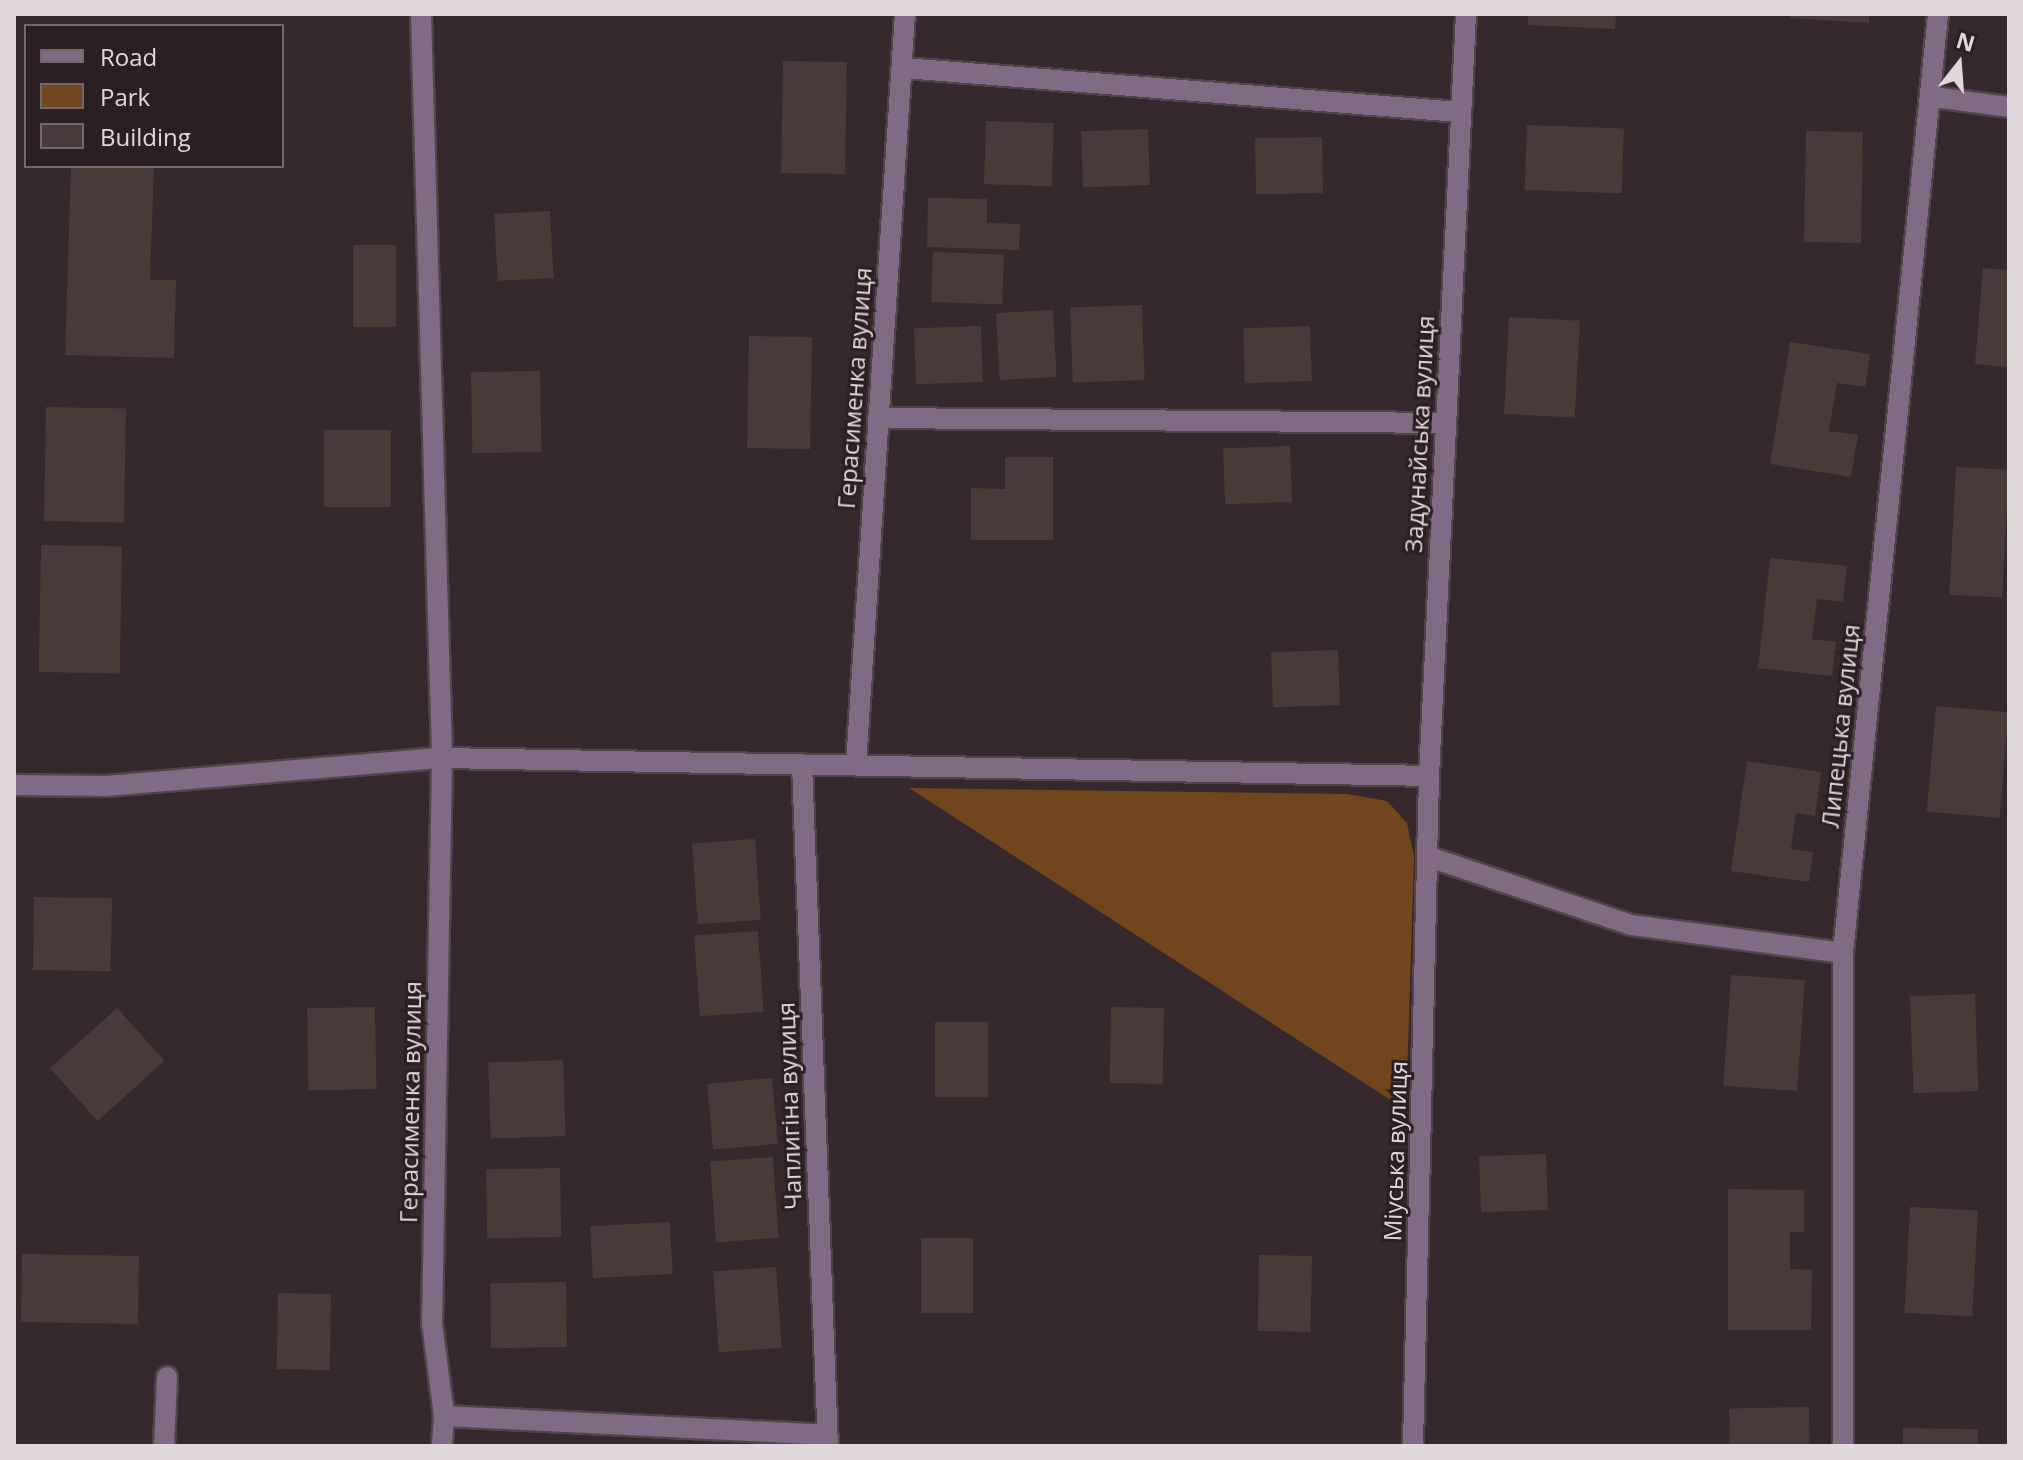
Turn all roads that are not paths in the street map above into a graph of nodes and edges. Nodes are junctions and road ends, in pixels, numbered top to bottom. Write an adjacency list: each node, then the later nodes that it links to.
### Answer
1 (421, 14): 11 (street, Герасименка вулиця)
2 (905, 14): 5 (street, Герасименка вулиця)
3 (1466, 14): 8 (street, Задунайська вулиця)
4 (1938, 14): 6 (street, Липецька вулиця)
5 (904, 68): 8 (street); 9 (street, Герасименка вулиця)
6 (1933, 97): 7 (street); 17 (street, Липецька вулиця)
7 (2009, 107)
8 (1459, 112): 10 (street, Задунайська вулиця)
9 (878, 418): 10 (street); 13 (street, Герасименка вулиця)
10 (1446, 423): 14 (street, Задунайська вулиця)
11 (442, 758): 12 (street); 15 (street); 19 (street, Герасименка вулиця)
12 (802, 764): 13 (street); 20 (street, Чаплигіна вулиця)
13 (856, 765): 14 (street)
14 (1429, 776): 16 (street, Задунайська вулиця)
15 (14, 785)
16 (1429, 857): 17 (street); 23 (street, Міуська вулиця)
17 (1843, 953): 24 (street, Липецька вулиця)
18 (167, 1377): 21 (street)
19 (444, 1416): 20 (street); 22 (street, Герасименка вулиця)
20 (827, 1440)
21 (164, 1446)
22 (442, 1446)
23 (1413, 1446)
24 (1843, 1446)

